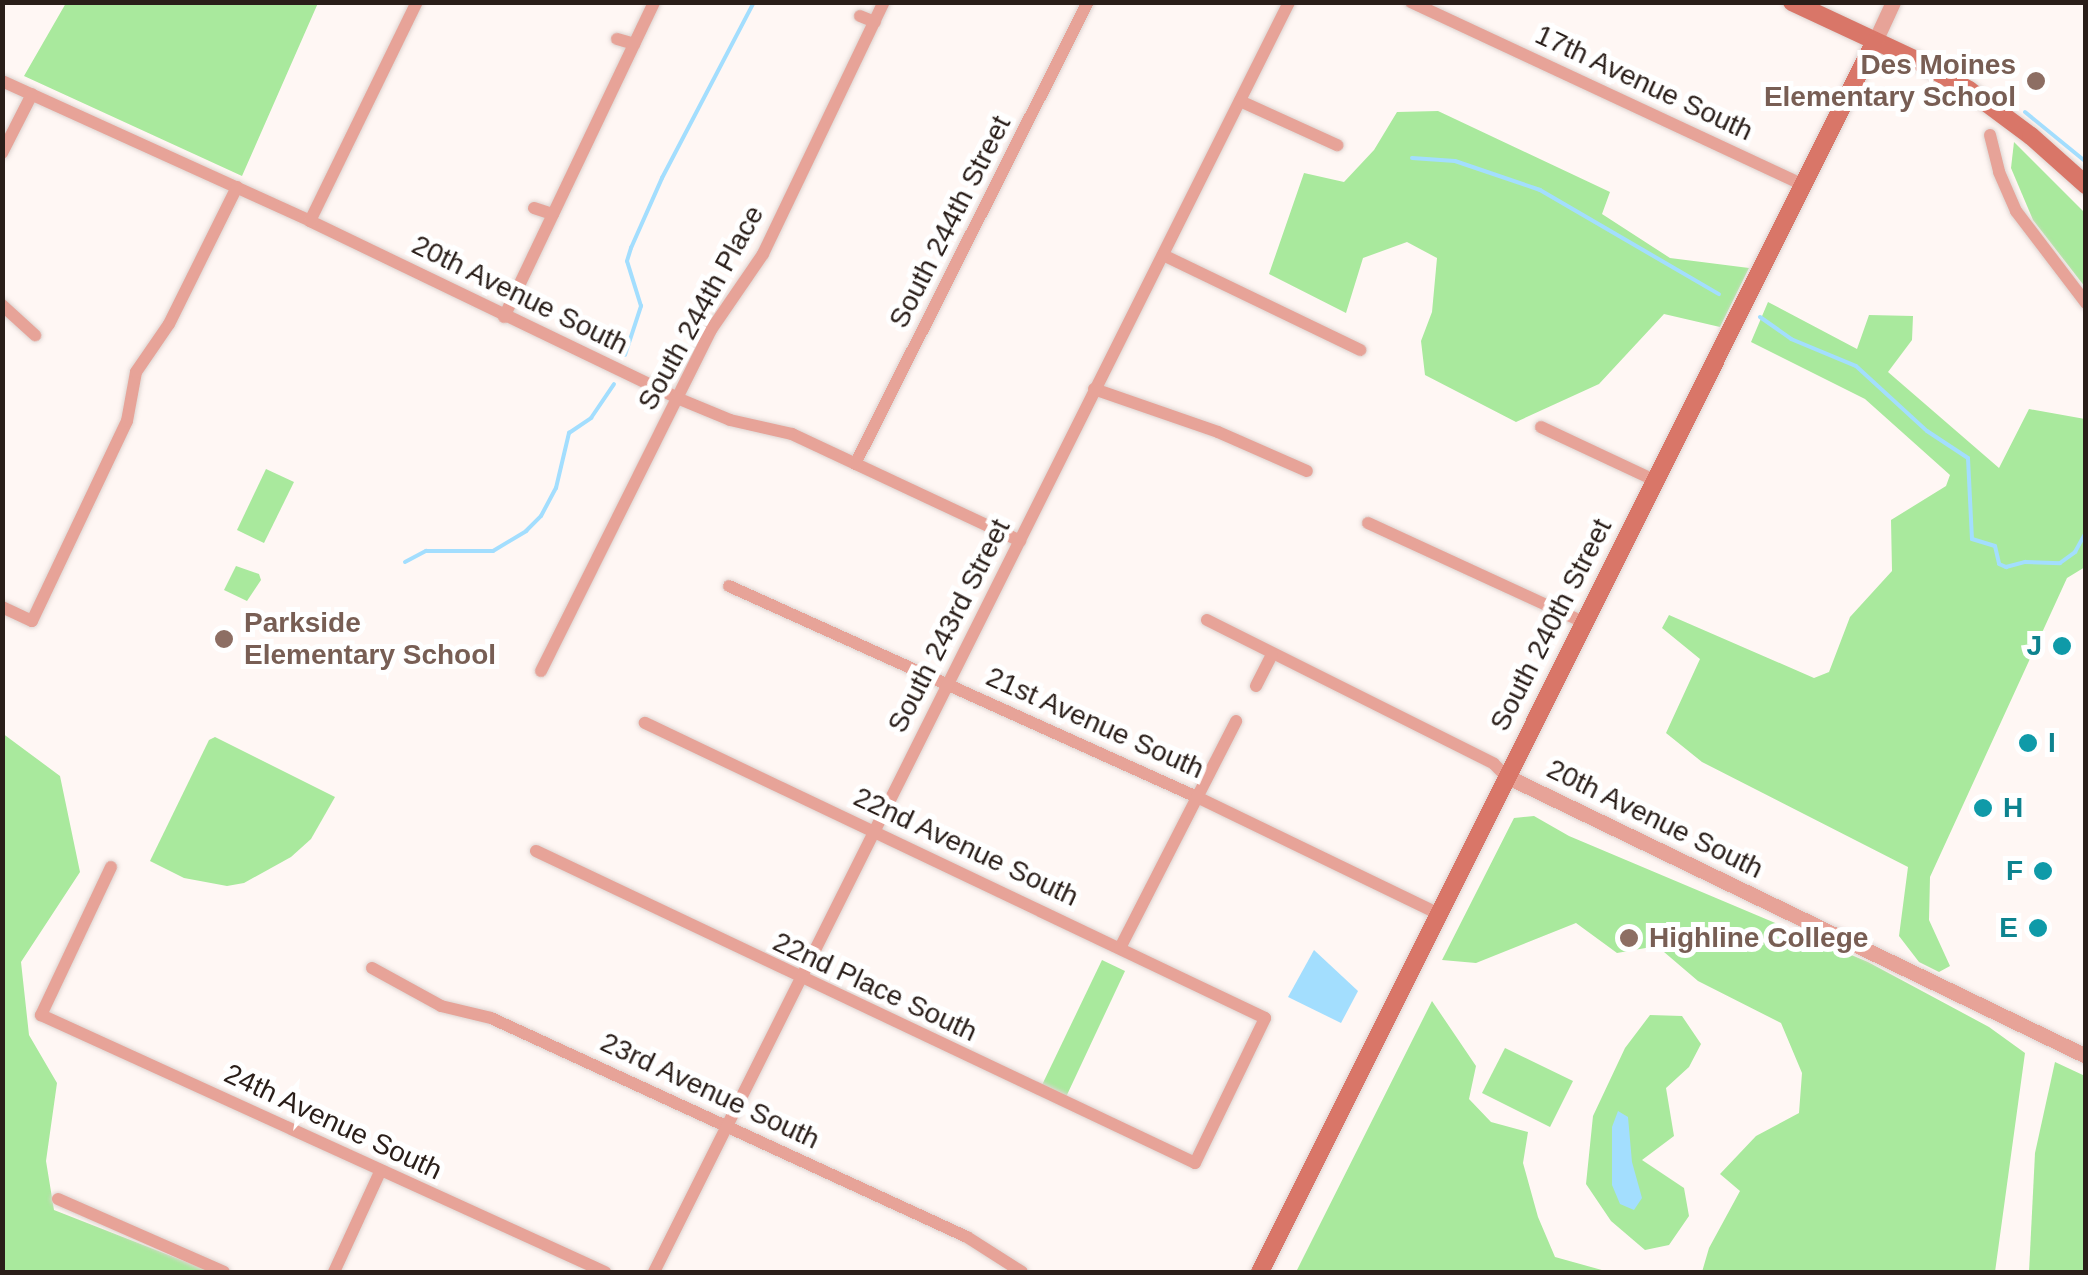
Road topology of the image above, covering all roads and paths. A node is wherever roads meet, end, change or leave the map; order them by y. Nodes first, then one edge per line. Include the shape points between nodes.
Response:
1 (417, 2) edge
2 (654, 2) edge
3 (884, 2) edge
4 (1088, 2) edge
5 (1290, 2) edge
6 (1411, 2) edge
7 (1792, 2) edge
8 (1894, 2) edge
9 (860, 16) dead end
10 (875, 22) junction
11 (617, 39) dead end
12 (1875, 41) junction
13 (634, 44) junction
14 (2, 81) edge
15 (32, 94) junction
16 (1240, 101) junction
17 (1990, 134) dead end
18 (1337, 145) dead end
19 (2, 153) edge
20 (1801, 184) junction
21 (2086, 185) edge
22 (237, 187) junction
23 (534, 208) dead end
24 (553, 214) junction
25 (310, 221) junction
26 (1163, 255) junction
27 (2086, 303) edge
28 (2, 305) edge
29 (504, 317) junction
30 (35, 336) dead end
31 (1360, 350) dead end
32 (1094, 389) junction
33 (677, 398) junction
34 (1541, 427) dead end
35 (855, 464) junction
36 (1307, 471) dead end
37 (1654, 480) junction
38 (1368, 523) dead end
39 (1020, 541) junction
40 (729, 586) dead end
41 (2, 608) edge
42 (1207, 620) dead end
43 (1584, 622) junction
44 (1272, 655) junction
45 (541, 671) dead end
46 (948, 684) junction
47 (1256, 686) dead end
48 (1236, 721) dead end
49 (645, 723) dead end
50 (1506, 776) junction
51 (1199, 798) junction
52 (876, 830) junction
53 (536, 851) dead end
54 (111, 867) dead end
55 (1437, 913) junction
56 (1120, 948) junction
57 (372, 968) dead end
58 (799, 979) junction
59 (2086, 1056) edge
60 (728, 1126) junction
61 (1195, 1163) joint
62 (380, 1172) junction
63 (58, 1199) dead end
64 (224, 1272) edge
65 (334, 1272) edge
66 (605, 1272) edge
67 (654, 1272) edge
68 (1022, 1272) edge
69 (1260, 1272) edge

1 - 25 street
2 - 13 street
3 - 10 street, South 244th Place
4 - 35 street, South 244th Street
5 - 16 street, South 243rd Street
6 - 20 street, 17th Avenue South
7 - 12 main road
8 - 12 street, South 240th Street
9 - 10 street
10 - 33 street, South 244th Place via 763,254 720,315
11 - 13 street
12 - 20 main road, South 240th Street
12 - 21 main road via 1995,108
13 - 24 street
14 - 15 street, 20th Avenue South
15 - 19 street
15 - 22 street, 20th Avenue South
16 - 18 street
16 - 26 street, South 243rd Street
17 - 27 street via 2016,211
20 - 37 main road, South 240th Street
22 - 25 street, 20th Avenue South
22 - 41 street via 169,324 136,372 127,421 32,621
23 - 24 street
24 - 29 street
25 - 29 street, 20th Avenue South
26 - 31 street
26 - 32 street, South 243rd Street
28 - 30 street
29 - 33 street, 20th Avenue South
32 - 36 street
32 - 39 street, South 243rd Street
33 - 35 street, 20th Avenue South via 730,420 776,428
33 - 45 street, South 244th Place
34 - 37 street
35 - 39 street, 20th Avenue South
37 - 43 main road, South 240th Street
38 - 43 street
39 - 46 street, South 243rd Street
40 - 46 street, 21st Avenue South
42 - 44 street, 20th Avenue South
43 - 50 main road, South 240th Street
44 - 47 street
44 - 50 street, 20th Avenue South via 1494,764
46 - 51 street, 21st Avenue South
46 - 52 street, South 243rd Street
48 - 51 street
49 - 52 street, 22nd Avenue South
50 - 55 main road, South 240th Street
50 - 59 street, 20th Avenue South
51 - 55 street, 21st Avenue South
51 - 56 street
52 - 56 street, 22nd Avenue South
52 - 58 street, South 243rd Street
53 - 58 street, 22nd Place South
54 - 62 street, 24th Avenue South via 42,1015
55 - 69 main road, South 240th Street
56 - 61 street, 22nd Avenue South via 1265,1018
57 - 60 street, 23rd Avenue South via 441,1006 492,1018
58 - 60 street, South 243rd Street
58 - 61 street, 22nd Place South
60 - 67 street, South 243rd Street
60 - 68 street, 23rd Avenue South via 967,1237
62 - 65 street
62 - 66 street, 24th Avenue South
63 - 64 street

